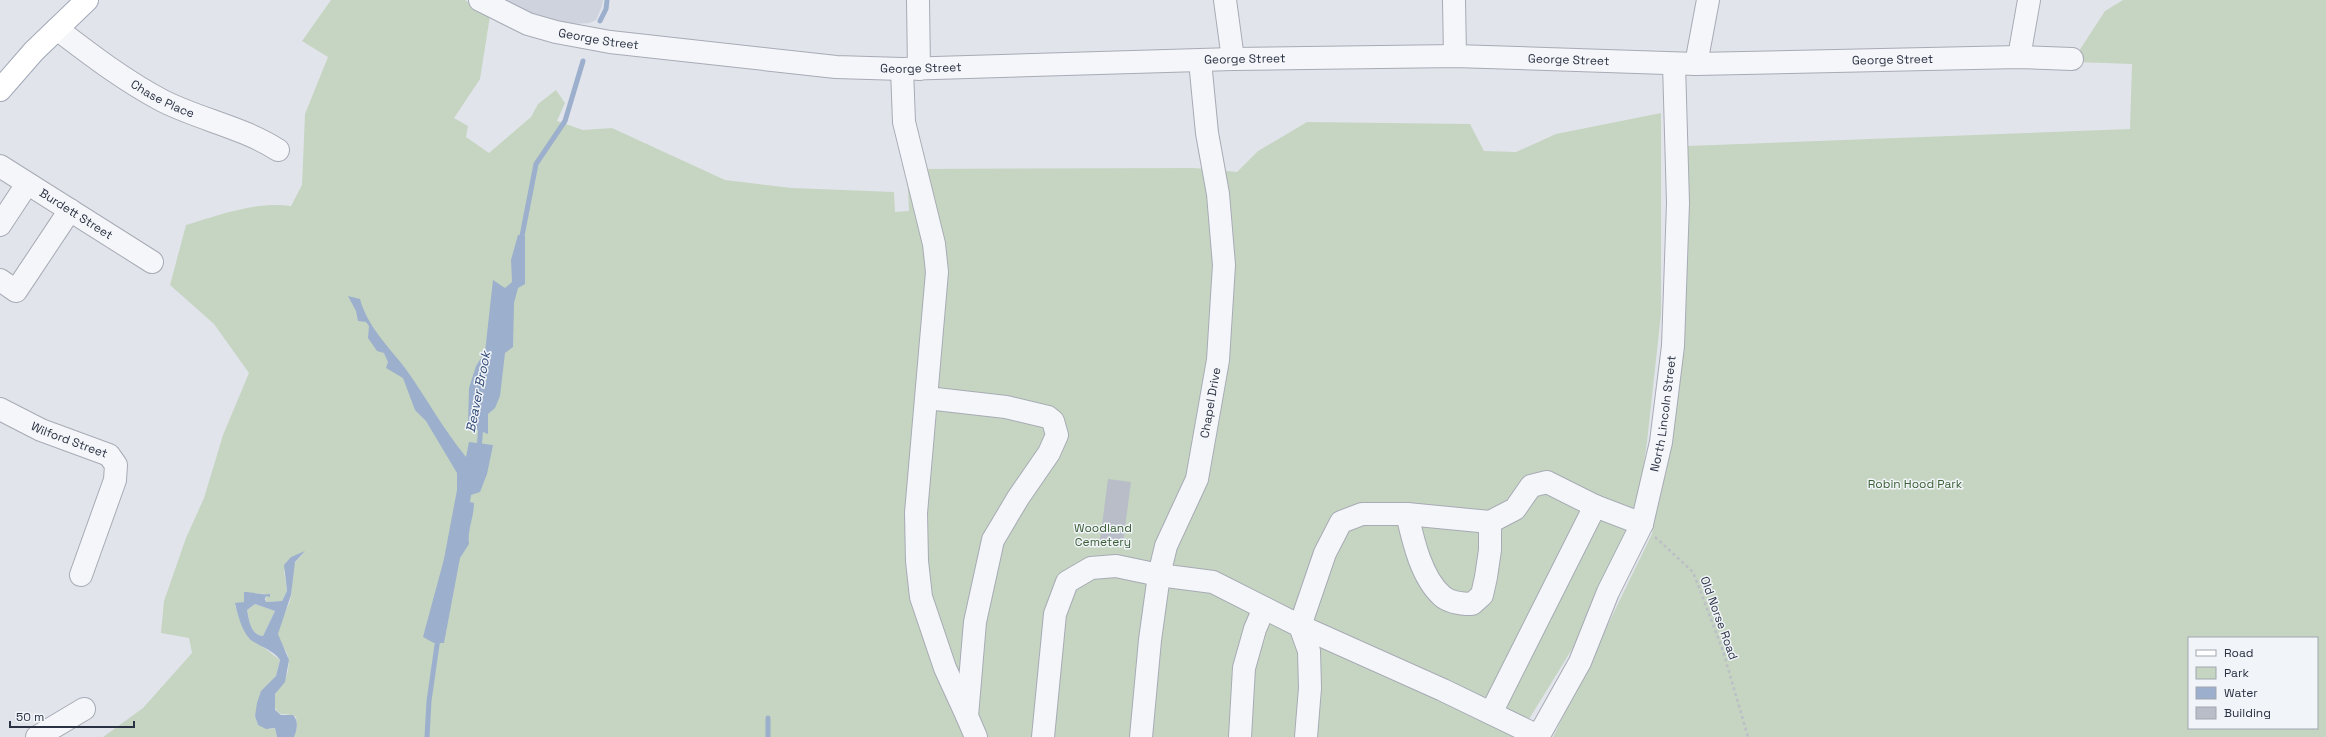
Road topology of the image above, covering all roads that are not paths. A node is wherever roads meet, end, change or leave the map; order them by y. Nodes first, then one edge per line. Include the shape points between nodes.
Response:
1 (87, 0) edge
2 (480, 0) edge
3 (918, 0) edge
4 (1225, 0) edge
5 (1454, 0) edge
6 (1708, 0) edge
7 (2029, 0) edge
8 (57, 29) junction
9 (1455, 56) junction
10 (2019, 57) junction
11 (1232, 59) junction
12 (2072, 59) dead end
13 (1200, 61) junction
14 (1674, 64) junction
15 (1696, 64) junction
16 (910, 69) junction
17 (0, 90) edge
18 (278, 150) dead end
19 (0, 166) edge
20 (27, 184) junction
21 (70, 210) junction
22 (0, 225) edge
23 (152, 262) dead end
24 (0, 280) edge
25 (927, 398) junction
26 (0, 409) edge
27 (1595, 506) junction
28 (1406, 514) junction
29 (1490, 522) junction
30 (1642, 524) junction
31 (81, 575) dead end
32 (1159, 575) junction
33 (1264, 608) junction
34 (1300, 626) junction
35 (84, 709) dead end
36 (1491, 713) junction
37 (967, 716) junction
38 (37, 737) edge
39 (976, 737) edge
40 (1043, 737) edge
41 (1141, 737) edge
42 (1240, 737) edge
43 (1306, 737) edge
44 (1538, 737) edge

1 - 8 main road
2 - 16 street, George Street via 528,24 610,42 836,67
3 - 16 street
4 - 11 street
5 - 9 street
6 - 15 street
7 - 10 street
8 - 17 main road
8 - 18 street, Chase Place via 143,90 246,132
9 - 11 street, George Street
9 - 14 street, George Street
10 - 12 street, George Street
10 - 15 street, George Street
11 - 13 street, George Street
13 - 16 street, George Street
13 - 32 street, Chapel Drive via 1207,133 1218,194 1224,265 1218,360 1197,479 1166,546
14 - 15 street, George Street
14 - 30 street, North Lincoln Street via 1678,203 1672,346 1661,442
16 - 25 street via 904,122 934,244 937,272
19 - 20 street, Burdett Street
20 - 21 street, Burdett Street
20 - 22 street
21 - 23 street, Burdett Street
21 - 24 street via 16,291
25 - 37 street via 916,513 920,597 945,668
25 - 37 street via 1006,407 1048,417 1053,421 1057,435 1049,453 993,540 975,622
26 - 31 street, Wilford Street via 41,430 109,456 116,465 115,480
27 - 29 street via 1547,482 1531,486 1515,509
27 - 30 street
27 - 36 street
28 - 29 street
28 - 29 street via 1415,551 1432,582 1442,596 1458,604 1472,604 1482,595 1490,550
28 - 34 street via 1362,514 1341,522 1325,553
30 - 44 street, North Lincoln Street via 1608,592 1580,662
32 - 33 street via 1213,582
32 - 40 street via 1116,566 1091,568 1067,582 1055,614
32 - 41 street, Chapel Drive
33 - 34 street
33 - 42 street via 1244,668
34 - 36 street
34 - 43 street via 1309,651 1310,688
35 - 38 street
36 - 44 street
37 - 39 street

